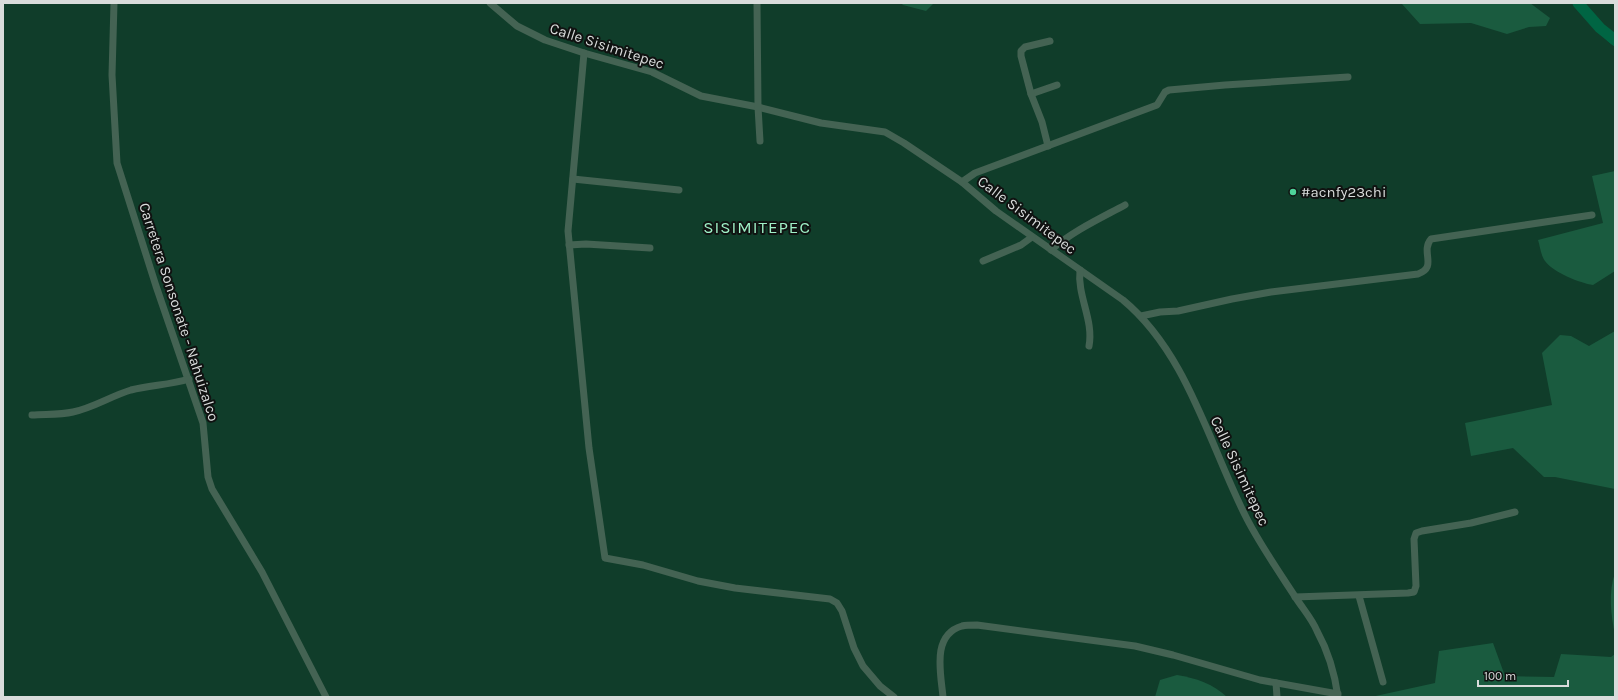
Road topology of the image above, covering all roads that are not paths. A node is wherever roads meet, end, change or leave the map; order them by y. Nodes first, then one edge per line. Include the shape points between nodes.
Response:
1 (114, 3) edge
2 (490, 3) edge
3 (757, 3) edge
4 (1050, 41) dead end
5 (584, 53) junction
6 (1348, 77) dead end
7 (1057, 84) dead end
8 (1031, 94) junction
9 (758, 107) junction
10 (760, 141) dead end
11 (1048, 146) junction
12 (573, 179) junction
13 (962, 182) junction
14 (679, 190) dead end
15 (1125, 205) dead end
16 (1592, 215) dead end
17 (1032, 237) junction
18 (569, 245) junction
19 (650, 248) dead end
20 (1051, 250) junction
21 (983, 261) dead end
22 (1080, 270) junction
23 (1141, 316) junction
24 (1089, 346) dead end
25 (189, 379) junction
26 (32, 415) dead end
27 (1515, 512) dead end
28 (1359, 596) junction
29 (1296, 597) junction
30 (1384, 682) dead end
31 (1276, 683) junction
32 (1338, 695) edge
33 (326, 697) edge
34 (894, 697) edge
35 (943, 697) edge
36 (1277, 697) edge

1 - 25 street, Carretera Sonsonate - Nahuizalco via 112,75 117,163
2 - 5 street, Calle Sisimitepec via 522,29
3 - 9 street
4 - 8 street via 1021,51 1020,56
5 - 9 street, Calle Sisimitepec via 652,72 701,96
5 - 12 street
6 - 11 street via 1169,90 1157,105
7 - 8 street
8 - 11 street
9 - 10 street
9 - 13 street, Calle Sisimitepec via 821,123 885,132
11 - 13 street via 975,173
12 - 14 street
12 - 18 street
13 - 17 street, Calle Sisimitepec
15 - 20 street via 1081,229
16 - 23 street via 1431,239 1428,243 1428,267 1418,274 1271,292 1178,312
17 - 20 street, Calle Sisimitepec
17 - 21 street via 1021,245
18 - 19 street
18 - 34 street via 590,462 605,558 735,588 830,599 837,603 842,611 863,666 880,686
20 - 22 street, Calle Sisimitepec
22 - 23 street, Calle Sisimitepec
22 - 24 street via 1080,285 1091,335
23 - 29 street, Calle Sisimitepec via 1174,361 1247,519
25 - 26 street via 132,390 72,412
25 - 33 street, Carretera Sonsonate - Nahuizalco via 203,423 208,477 212,489 262,572
27 - 28 street via 1416,533 1414,592
28 - 29 street
28 - 30 street
29 - 32 street, Calle Sisimitepec via 1325,648
31 - 32 street
31 - 35 street via 1135,646 977,625 962,626 950,632 942,644 940,660
31 - 36 street

